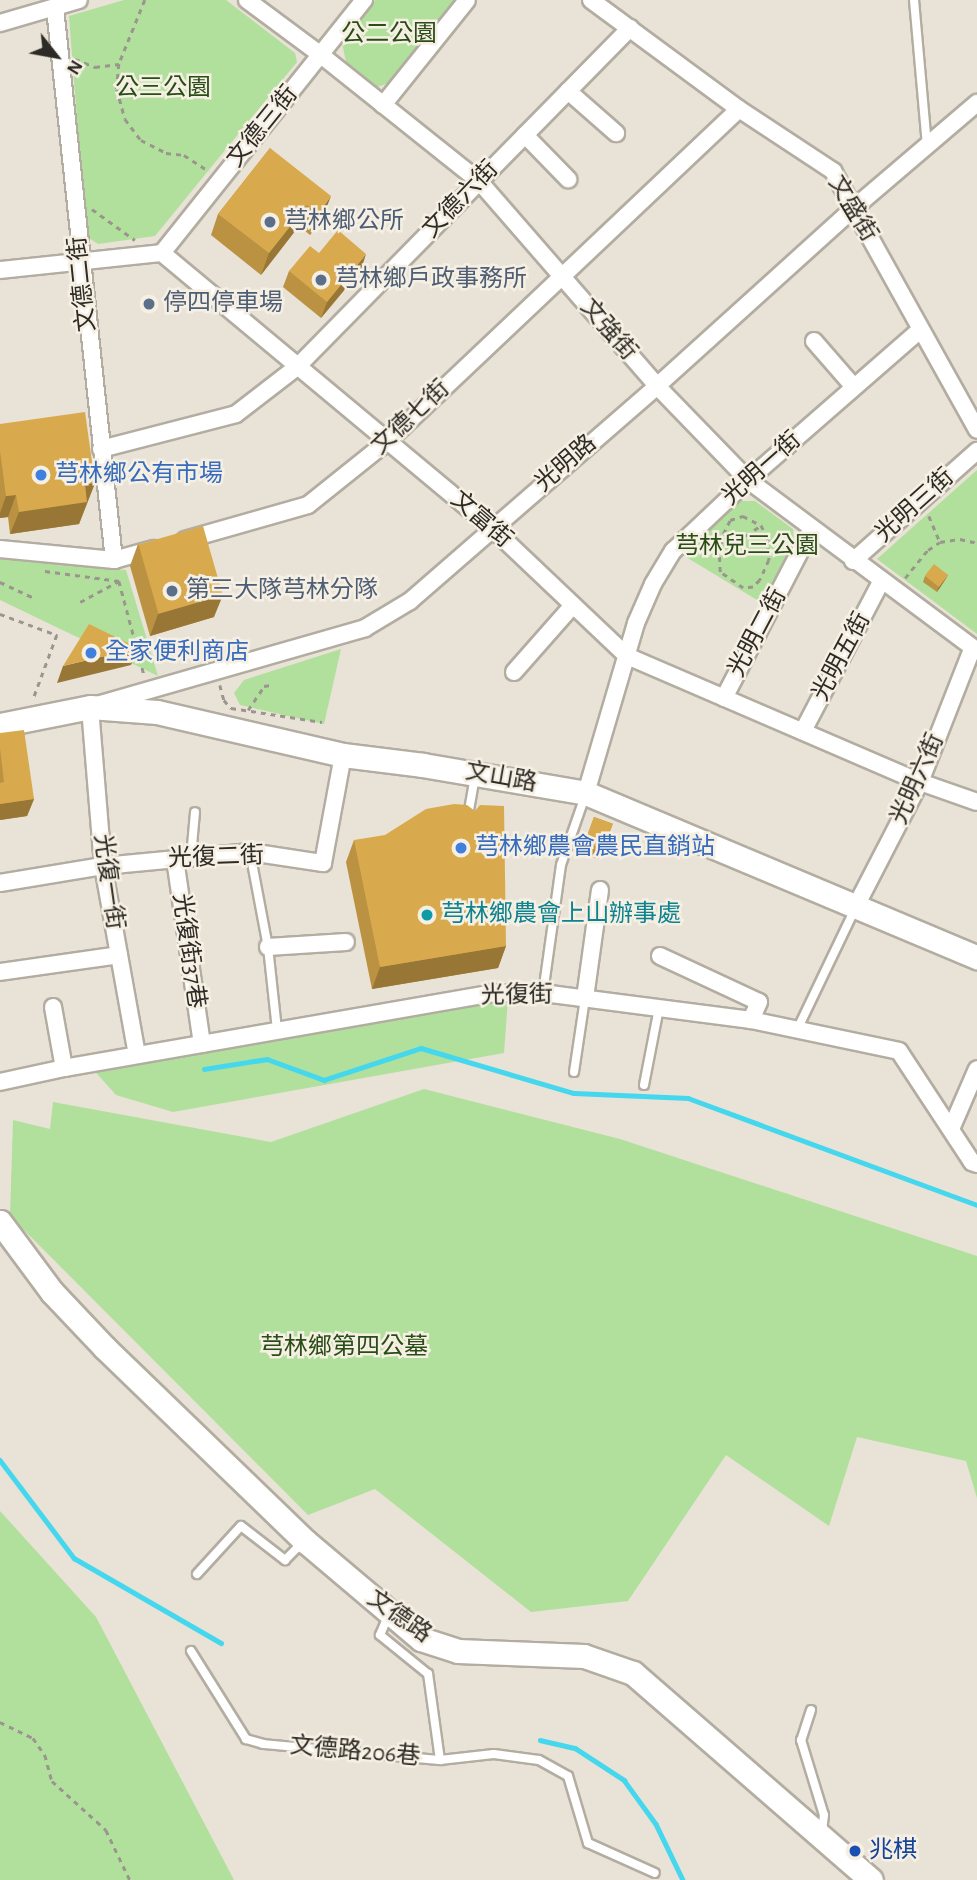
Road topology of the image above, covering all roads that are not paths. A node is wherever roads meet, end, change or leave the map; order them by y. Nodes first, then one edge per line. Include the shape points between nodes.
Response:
1 (79, 0) edge
2 (247, 0) edge
3 (364, 0) edge
4 (467, 0) edge
5 (591, 0) edge
6 (914, 0) edge
7 (55, 8) junction
8 (0, 23) edge
9 (630, 28) junction
10 (321, 55) junction
11 (568, 90) junction
12 (977, 103) edge
13 (383, 105) junction
14 (739, 108) junction
15 (616, 133) dead end
16 (525, 135) junction
17 (927, 145) junction
18 (568, 179) dead end
19 (479, 181) junction
20 (853, 208) junction
21 (162, 253) junction
22 (80, 260) junction
23 (0, 270) edge
24 (560, 276) junction
25 (920, 330) junction
26 (814, 341) dead end
27 (298, 366) junction
28 (657, 386) junction
29 (854, 387) junction
30 (977, 430) edge
31 (388, 441) junction
32 (101, 449) junction
33 (977, 451) edge
34 (748, 480) junction
35 (492, 528) junction
36 (811, 530) junction
37 (0, 549) edge
38 (114, 560) junction
39 (853, 561) junction
40 (888, 587) junction
41 (573, 606) junction
42 (974, 650) edge
43 (627, 656) junction
44 (514, 672) dead end
45 (724, 698) junction
46 (90, 707) junction
47 (0, 725) edge
48 (803, 731) junction
49 (343, 755) junction
50 (476, 774) junction
51 (920, 782) junction
52 (586, 793) junction
53 (977, 802) edge
54 (195, 812) dead end
55 (465, 827) edge
56 (250, 852) junction
57 (183, 858) junction
58 (103, 866) junction
59 (0, 883) edge
60 (600, 890) dead end
61 (856, 906) junction
62 (346, 942) dead end
63 (268, 947) junction
64 (120, 955) junction
65 (660, 957) dead end
66 (977, 957) edge
67 (0, 972) edge
68 (543, 993) junction
69 (585, 998) junction
70 (53, 1007) dead end
71 (659, 1008) junction
72 (751, 1020) junction
73 (277, 1030) junction
74 (797, 1030) junction
75 (202, 1044) junction
76 (137, 1055) junction
77 (64, 1068) junction
78 (977, 1069) edge
79 (575, 1072) dead end
80 (0, 1082) edge
81 (644, 1085) dead end
82 (951, 1129) junction
83 (977, 1164) edge
84 (0, 1222) edge
85 (304, 1541) junction
86 (197, 1574) dead end
87 (389, 1613) junction
88 (191, 1651) dead end
89 (811, 1710) dead end
90 (440, 1760) junction
91 (822, 1836) junction
92 (655, 1872) dead end
93 (871, 1880) edge

1 - 7 street
2 - 10 street, 文強街
3 - 10 street, 文德三街
4 - 13 street
5 - 9 street, 文盛街
6 - 17 lane
7 - 8 street
7 - 22 street, 文德二街
9 - 11 street, 文德六街
9 - 14 street, 文盛街
10 - 13 street, 文強街
10 - 21 street, 文德三街
11 - 15 street
11 - 16 street, 文德六街
12 - 17 street, 光明路
13 - 19 street, 文強街
14 - 20 street, 文盛街 via 833,171
14 - 24 street, 文德七街
16 - 18 street
16 - 19 street, 文德六街
17 - 20 street, 光明路
19 - 24 street, 文強街
19 - 27 street, 文德六街
20 - 25 street, 文盛街
20 - 28 street, 光明路
21 - 22 street
21 - 27 street, 文富街
22 - 23 street
22 - 32 street, 文德二街
24 - 28 street, 文強街
24 - 31 street, 文德七街
25 - 29 street, 光明一街
25 - 30 street, 文盛街
26 - 29 street
27 - 31 street, 文富街
27 - 32 street, 文德六街 via 236,414
28 - 34 street, 文強街
28 - 35 street, 光明路
29 - 34 street, 光明一街
31 - 35 street, 文富街
31 - 38 street, 文德七街 via 308,505
32 - 38 street, 文德二街
33 - 39 street, 光明三街
34 - 36 street, 文強街
34 - 43 street, 光明一街 via 673,551 653,584
35 - 41 street, 文富街
35 - 46 street, 光明路 via 411,601 365,628
36 - 39 street, 文強街
36 - 45 street, 光明二街
37 - 38 street, 文德七街
39 - 40 street, 文強街
40 - 42 street, 文強街
40 - 48 street, 光明五街
41 - 43 street, 文富街
41 - 44 street
42 - 51 street, 光明六街
43 - 45 street, 文富街
43 - 52 street, 光明一街
45 - 48 street, 文富街
46 - 47 main road, 文山路
46 - 49 main road, 文山路 via 157,712
46 - 58 street, 光復一街
48 - 51 street, 文富街
49 - 50 main road, 文山路
49 - 56 street, 光復二街 via 323,863
50 - 52 main road, 文山路
50 - 55 lane
51 - 53 street, 文富街
51 - 61 street, 光明六街
52 - 61 main road, 文山路
52 - 68 lane via 561,865
54 - 57 lane
56 - 57 street, 光復二街
56 - 63 lane
57 - 58 street, 光復二街
57 - 75 street, 光復街37巷
58 - 59 street, 光復二街
58 - 64 street, 光復一街
60 - 69 street
61 - 66 main road, 文山路
61 - 74 lane
62 - 63 street
63 - 73 lane
64 - 67 street
64 - 76 street, 光復一街
65 - 72 street via 759,1002
68 - 69 street, 光復街
68 - 73 street, 光復街 via 493,993
69 - 71 street, 光復街
69 - 79 lane
70 - 77 street
71 - 72 street, 光復街
71 - 81 lane
72 - 74 street, 光復街
73 - 75 street, 光復街
74 - 82 street, 光復街 via 899,1051
75 - 76 street, 光復街
76 - 77 street, 光復街
77 - 80 street, 光復街
78 - 82 street
82 - 83 street, 光復街
84 - 85 main road, 文德路 via 52,1292 105,1348
85 - 86 lane via 285,1560 241,1526
85 - 87 main road, 文德路
87 - 90 lane, 文德路206巷 via 380,1635 428,1675
87 - 91 main road, 文德路 via 421,1639 458,1651 584,1656 633,1673
88 - 90 lane, 文德路206巷 via 246,1739
89 - 91 lane via 801,1740 824,1815
90 - 92 lane via 494,1754 539,1760 568,1776 588,1843
91 - 93 main road, 文德路

